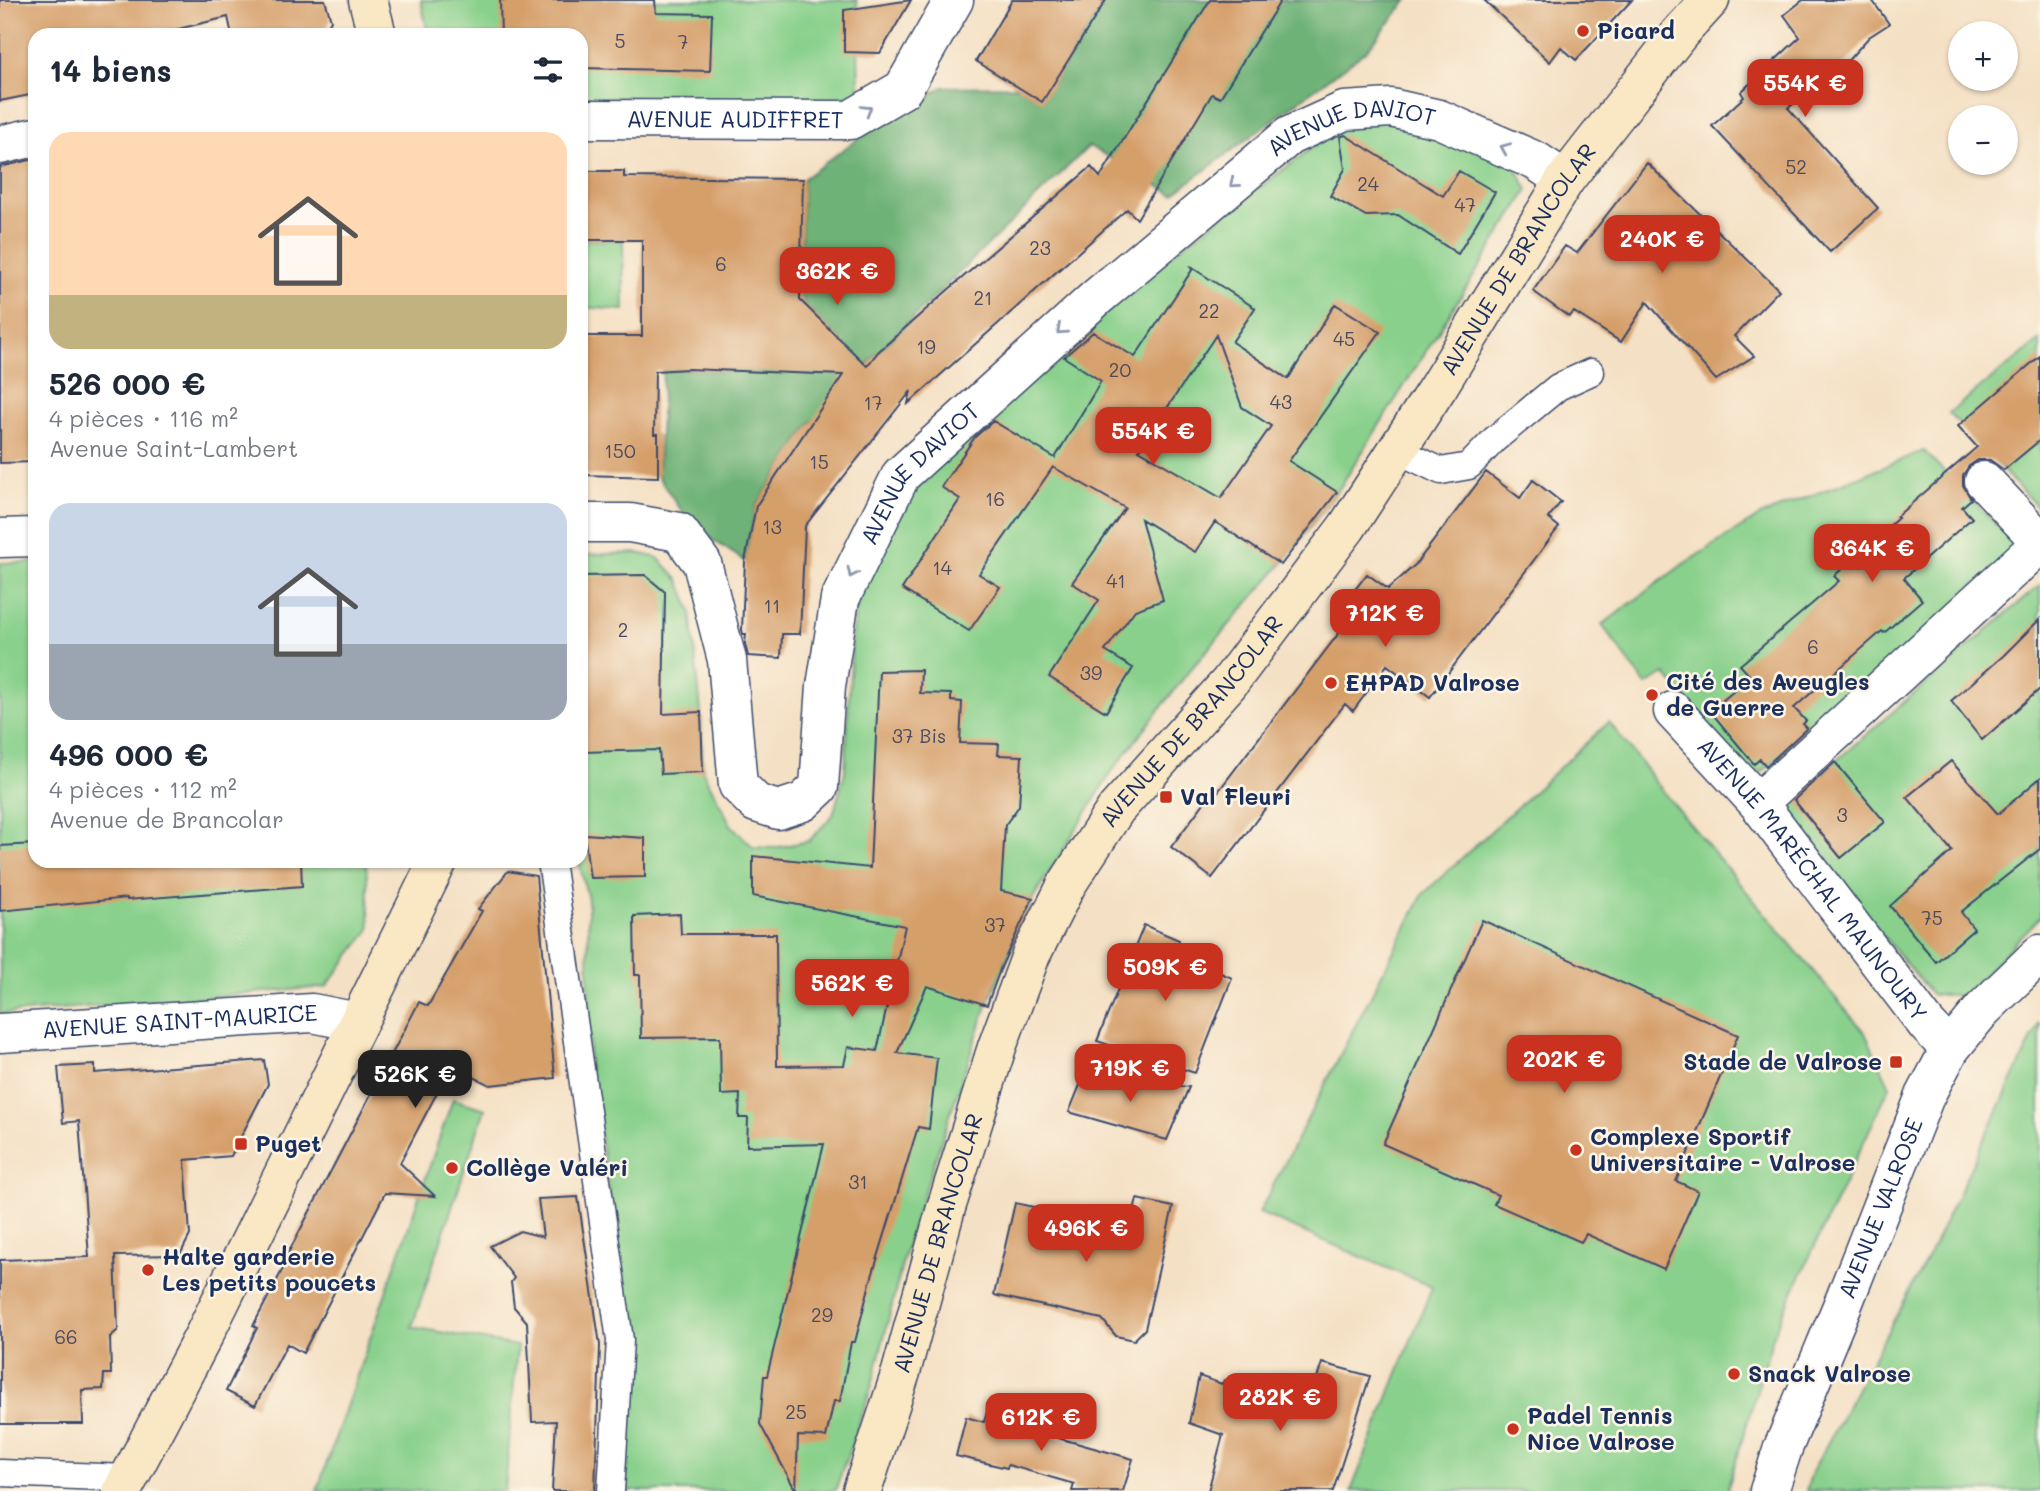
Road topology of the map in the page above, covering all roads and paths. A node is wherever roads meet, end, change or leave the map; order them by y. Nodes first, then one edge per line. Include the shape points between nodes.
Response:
1 (368, 0) edge
2 (954, 0) edge
3 (1710, 0) edge
4 (375, 28) edge
5 (588, 119) edge
6 (28, 139) edge
7 (0, 145) edge
8 (1565, 180) junction
9 (1591, 372) dead end
10 (1397, 450) junction
11 (1984, 481) dead end
12 (588, 523) edge
13 (28, 537) edge
14 (0, 538) edge
15 (2040, 542) edge
16 (1674, 711) dead end
17 (1758, 803) junction
18 (435, 868) edge
19 (552, 868) edge
20 (2040, 954) edge
21 (358, 1023) junction
22 (0, 1033) edge
23 (1950, 1049) junction
24 (0, 1473) edge
25 (125, 1485) edge
26 (870, 1488) edge
27 (611, 1491) edge
28 (1769, 1491) edge

1 - 4 street
5 -> 2 street, AVENUE AUDIFFRET via 850,120 903,89
3 - 8 street, AVENUE DE BRANCOLAR
6 - 7 street
8 - 10 street, AVENUE DE BRANCOLAR
8 -> 12 street, AVENUE DAVIOT via 1536,161 1439,119 1391,108 1344,111 1289,136 1096,298 901,475 840,599 826,685 818,788 803,802 778,810 757,803 738,785 727,660 702,563 679,532 630,523
9 - 10 lane via 1558,387 1469,466 1441,471
10 - 26 street, AVENUE DE BRANCOLAR via 1347,527 1229,682 1116,809 1067,884 1031,955 997,1048 946,1208
11 - 15 street
13 - 14 street
15 - 17 street
16 - 17 street, AVENUE MARÉCHAL MAUNOURY
17 - 23 street, AVENUE MARÉCHAL MAUNOURY
18 - 21 street
19 - 27 lane via 620,1340
20 - 23 street, AVENUE VALROSE via 1983,1009
21 - 22 street, AVENUE SAINT-MAURICE via 312,1013
21 - 25 street
23 - 28 street, AVENUE VALROSE via 1925,1096
24 - 25 lane

